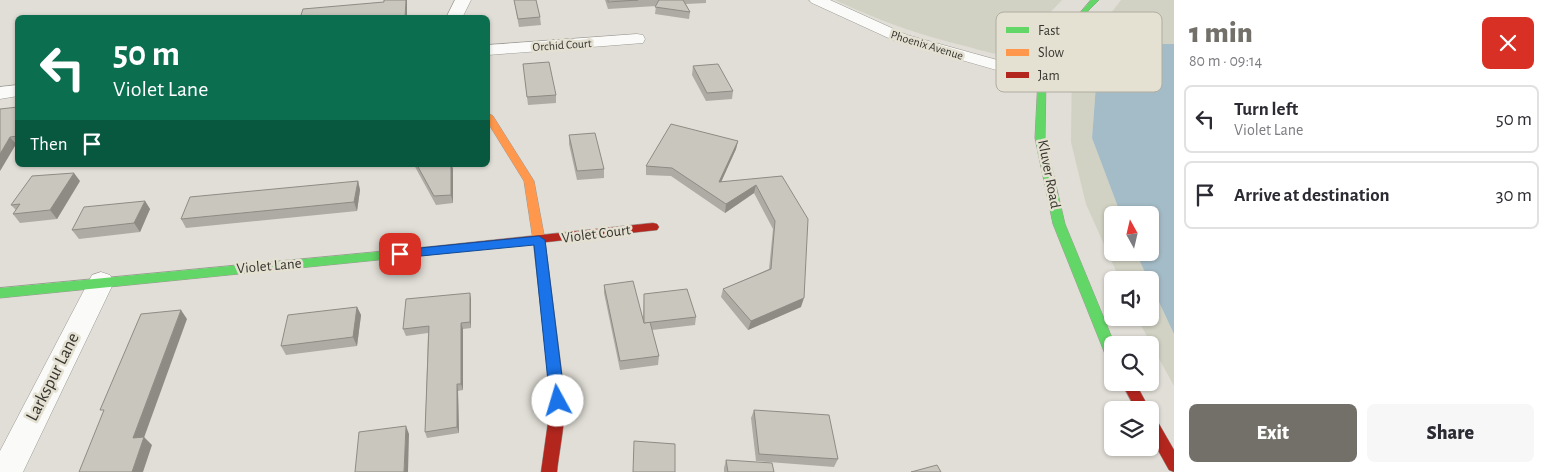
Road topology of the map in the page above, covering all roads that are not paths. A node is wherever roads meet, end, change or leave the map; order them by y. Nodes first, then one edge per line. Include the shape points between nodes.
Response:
1 (463, 0) edge
2 (817, 0) edge
3 (1095, 0) edge
4 (1083, 12) edge
5 (456, 15) edge
6 (637, 39) dead end
7 (490, 50) edge
8 (996, 65) edge
9 (15, 90) edge
10 (1042, 92) edge
11 (0, 93) edge
12 (490, 119) edge
13 (653, 227) dead end
14 (539, 240) junction
15 (101, 282) junction
16 (0, 293) edge
17 (1105, 336) edge
18 (1159, 438) edge
19 (1174, 465) edge
20 (6, 472) edge
21 (549, 472) edge

1 - 5 street
2 - 8 street, Phoenix Avenue via 901,38
3 - 4 street, Kluver Road
6 - 7 street, Orchid Court
9 - 11 street
10 - 17 street, Kluver Road via 1040,138 1059,224
12 - 14 street via 529,181
13 - 14 street, Violet Court
14 - 15 street, Violet Lane
14 - 21 street via 558,401
15 - 16 street, Violet Lane
15 - 20 street, Larkspur Lane
18 - 19 street

